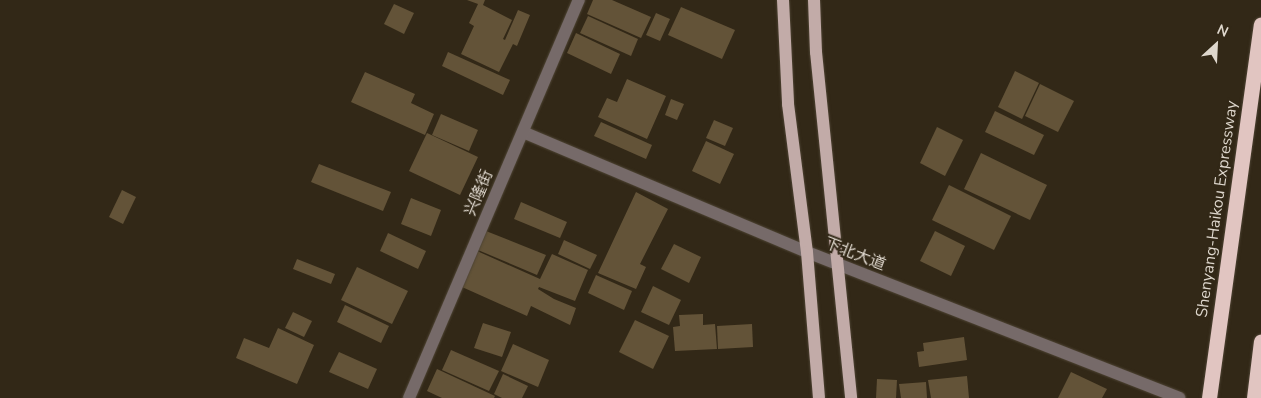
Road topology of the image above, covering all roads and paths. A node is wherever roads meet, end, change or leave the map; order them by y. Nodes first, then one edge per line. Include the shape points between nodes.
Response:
1 (579, 0) edge
2 (783, 0) edge
3 (814, 0) edge
4 (1261, 25) edge
5 (523, 132) junction
6 (807, 252) junction
7 (837, 264) junction
8 (1260, 345) edge
9 (409, 398) edge
10 (819, 398) edge
11 (851, 398) edge
12 (1179, 398) edge
13 (1209, 398) edge
14 (1254, 398) edge

1 - 5 street, 兴隆街
2 - 6 main road via 788,104
3 - 7 main road via 816,52
4 - 13 highway, Shenyang-Haikou Expressway
5 - 6 street, 下北大道
5 - 9 street, 兴隆街
6 - 7 street, 下北大道
6 - 10 main road
7 - 11 main road
7 - 12 street, 下北大道
8 - 14 highway

